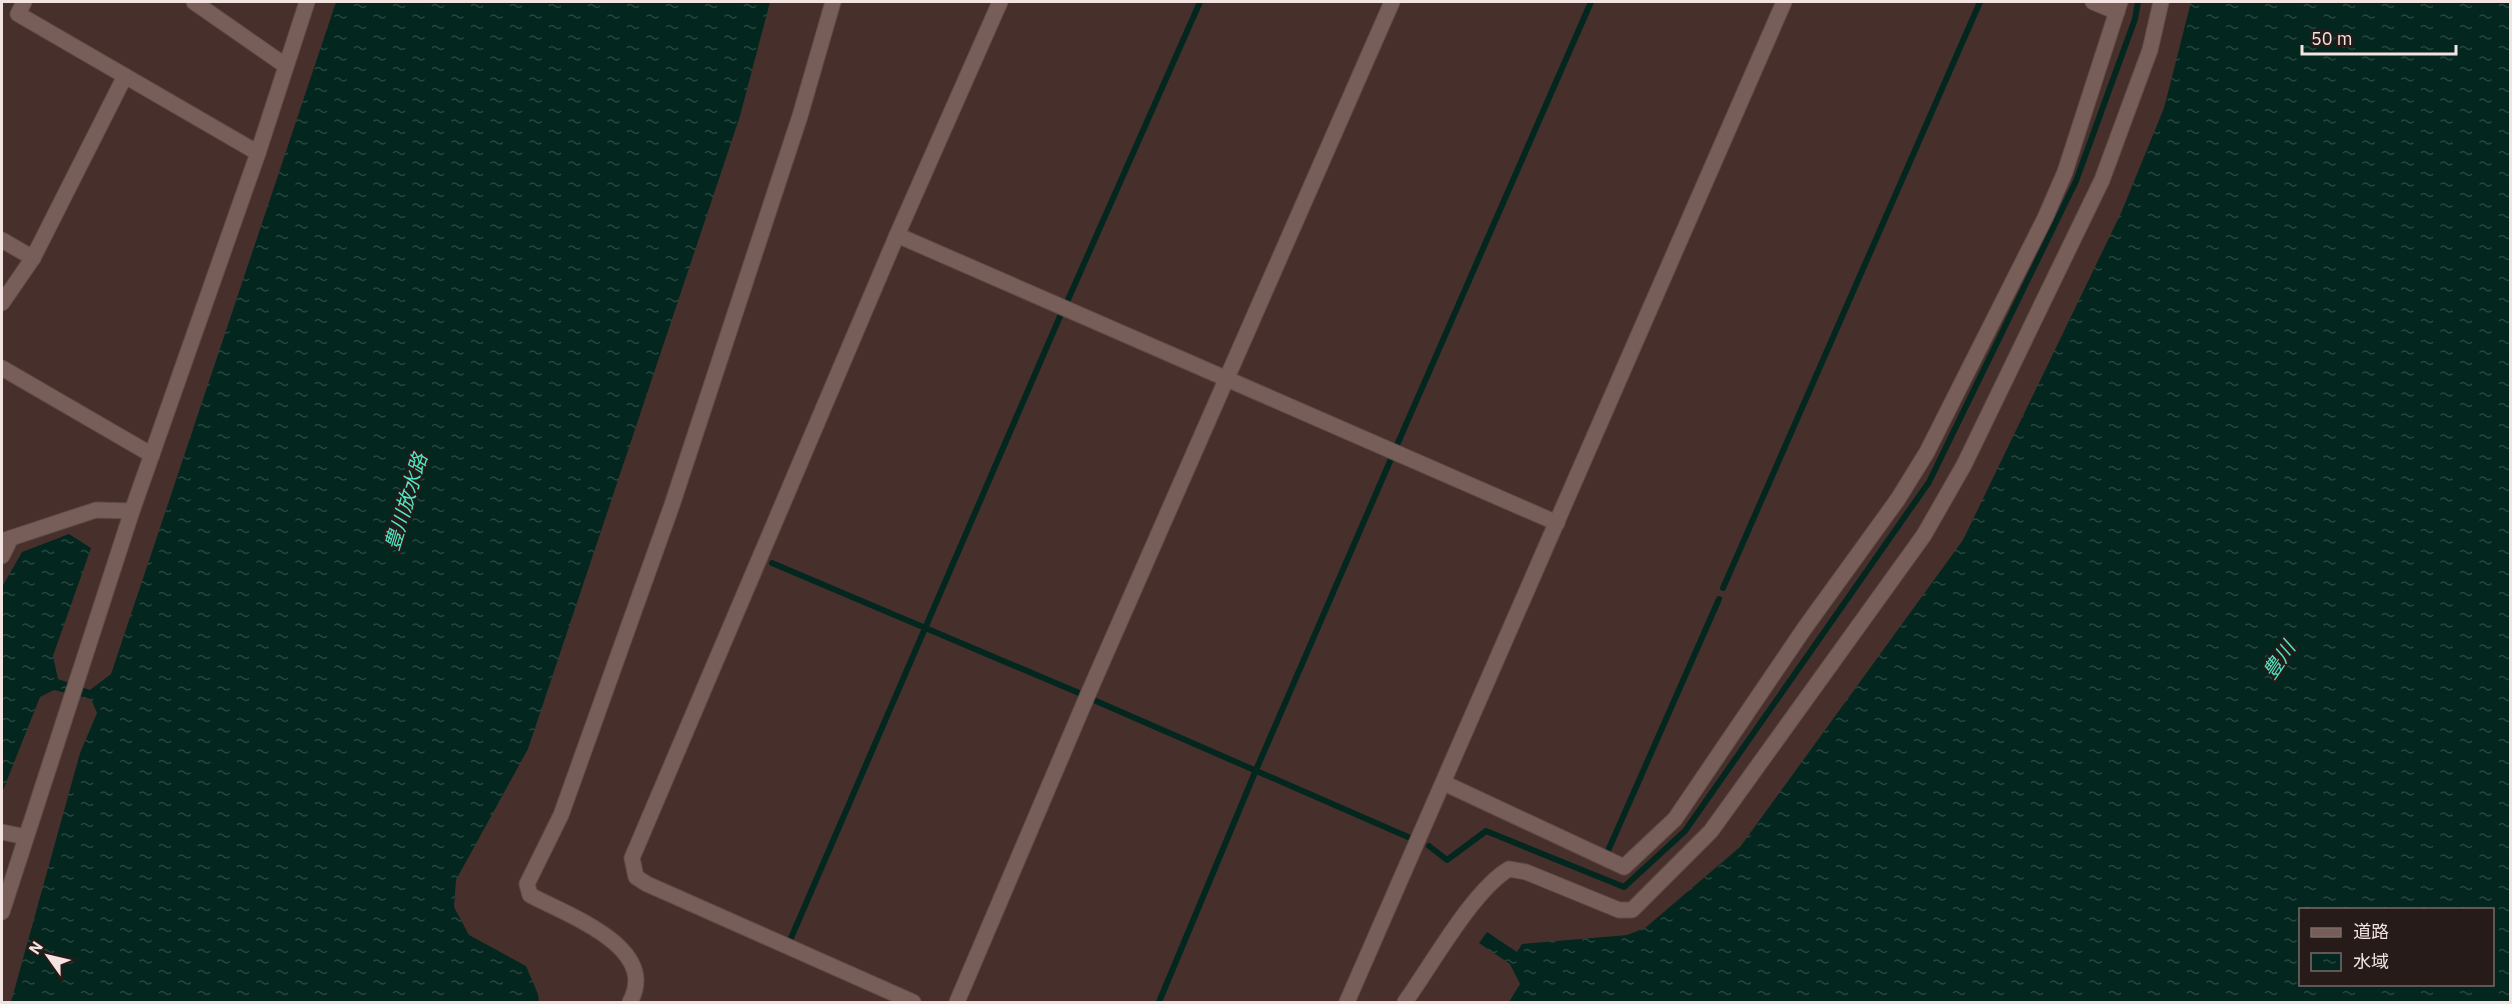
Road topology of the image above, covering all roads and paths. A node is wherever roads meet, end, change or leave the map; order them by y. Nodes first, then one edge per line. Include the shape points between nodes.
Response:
1 (24, 2) edge
2 (194, 2) edge
3 (307, 2) edge
4 (833, 2) edge
5 (1000, 2) edge
6 (1392, 2) edge
7 (1784, 2) edge
8 (2093, 2) edge
9 (2161, 2) edge
10 (2119, 7) edge
11 (286, 66) junction
12 (125, 76) junction
13 (258, 153) junction
14 (897, 235) junction
15 (2, 240) edge
16 (33, 258) junction
17 (2, 303) edge
18 (2, 368) edge
19 (1228, 378) junction
20 (152, 454) junction
21 (132, 511) junction
22 (1557, 523) junction
23 (6, 539) edge
24 (2, 556) edge
25 (1444, 783) junction
26 (2, 832) edge
27 (26, 837) junction
28 (2, 912) edge
29 (630, 1002) edge
30 (913, 1002) edge
31 (957, 1002) edge
32 (1347, 1002) edge
33 (1406, 1002) edge

1 - 12 street via 18,14
2 - 11 street
3 - 11 street
4 - 29 street via 797,127 672,505 561,815 527,884 530,895 614,940 629,955 636,991
5 - 14 street
6 - 19 street
7 - 22 street
8 - 10 street
9 - 33 street via 2150,50 2102,180 1964,465 1924,535 1712,831 1632,910 1619,910 1526,872 1509,869 1496,876
10 - 25 street via 2061,181 1928,452 1675,819 1624,867
11 - 13 street
12 - 13 street
12 - 16 street
13 - 20 street
14 - 19 street
14 - 30 street via 632,858 636,877 647,884
15 - 16 street
16 - 17 street
18 - 20 street
19 - 22 street
19 - 31 street
20 - 21 street
21 - 23 street via 96,510
21 - 27 street
22 - 25 street
23 - 24 street
25 - 32 street
26 - 27 street
27 - 28 street

